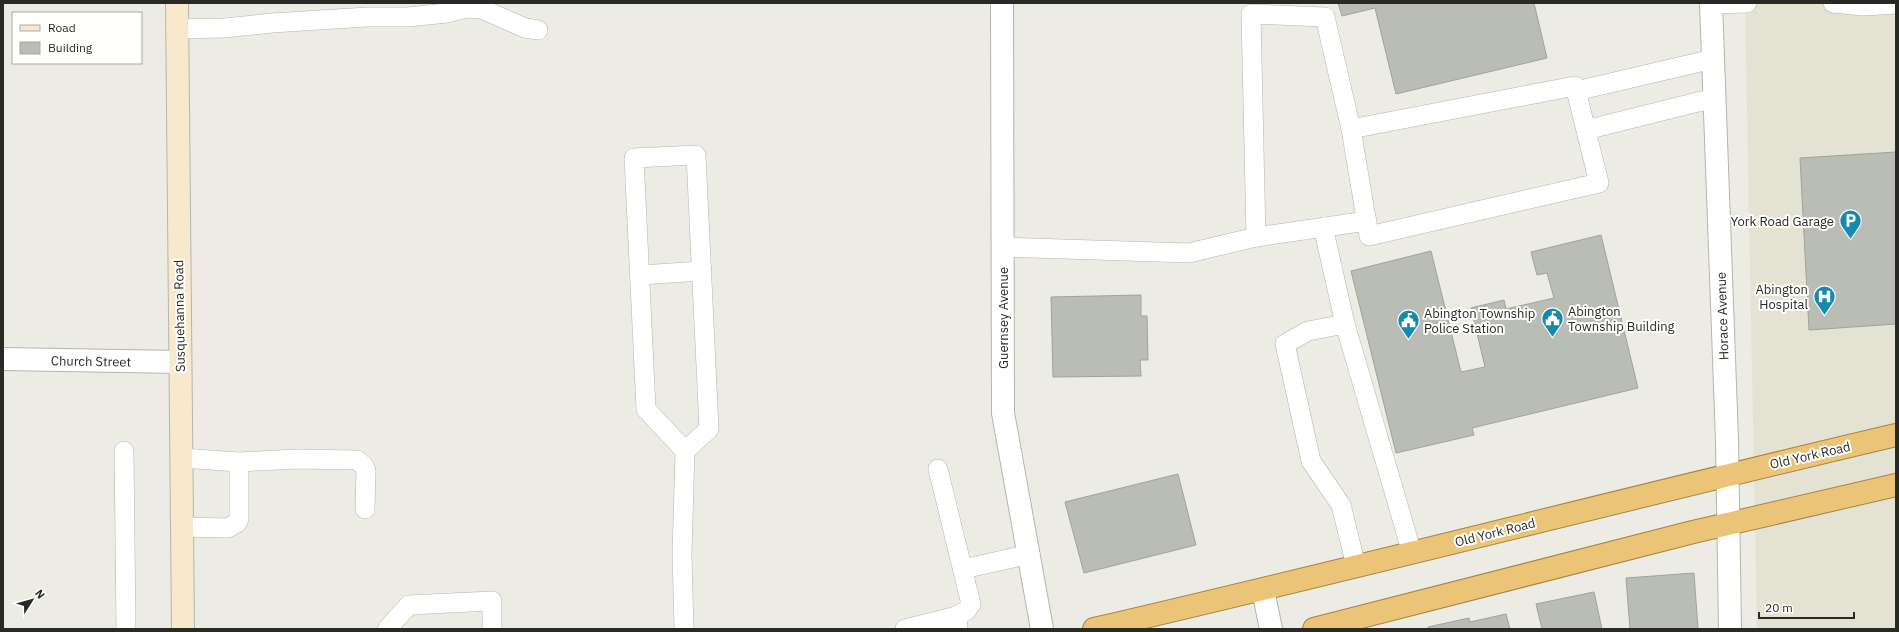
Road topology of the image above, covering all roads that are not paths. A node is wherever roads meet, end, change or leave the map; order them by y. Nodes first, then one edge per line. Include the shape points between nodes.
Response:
1 (177, 3) edge
2 (1002, 3) edge
3 (1711, 3) edge
4 (1747, 3) edge
5 (1833, 3) edge
6 (1896, 4) edge
7 (176, 29) junction
8 (538, 30) dead end
9 (1713, 59) junction
10 (1576, 91) junction
11 (1714, 98) junction
12 (1351, 129) junction
13 (1586, 130) junction
14 (1366, 221) junction
15 (1323, 227) junction
16 (1256, 237) junction
17 (1002, 247) junction
18 (702, 271) junction
19 (640, 275) junction
20 (1345, 324) junction
21 (3, 359) edge
22 (180, 362) junction
23 (1896, 435) edge
24 (124, 451) dead end
25 (685, 451) junction
26 (181, 458) junction
27 (239, 462) junction
28 (938, 469) dead end
29 (1728, 474) junction
30 (1896, 485) edge
31 (365, 509) dead end
32 (1727, 524) junction
33 (182, 527) junction
34 (1412, 553) junction
35 (1030, 554) junction
36 (1356, 566) junction
37 (963, 569) junction
38 (1263, 590) junction
39 (958, 622) edge
40 (126, 629) edge
41 (183, 629) edge
42 (387, 629) edge
43 (492, 629) edge
44 (684, 629) edge
45 (905, 629) edge
46 (1042, 629) edge
47 (1094, 629) edge
48 (1271, 629) edge
49 (1314, 629) edge
50 (1730, 629) edge

1 - 7 main road, Susquehanna Road
2 - 17 street, Guernsey Avenue
3 - 4 lane
3 - 9 street, Horace Avenue
5 - 6 lane via 1863,6
7 - 8 lane via 225,28 367,17 408,17 467,8 482,9 525,28
7 - 22 main road, Susquehanna Road
9 - 10 lane
9 - 11 street, Horace Avenue
10 - 12 lane via 1575,86
10 - 13 lane
11 - 13 lane
11 - 29 street, Horace Avenue
12 - 14 lane
12 - 16 lane via 1325,18 1251,14
13 - 14 lane via 1599,183 1369,236
14 - 15 lane
15 - 16 lane
15 - 20 lane
16 - 17 lane via 1189,253
17 - 35 street, Guernsey Avenue via 1003,413
18 - 19 lane
18 - 19 lane via 696,155 634,158
18 - 25 lane via 709,429
19 - 25 lane via 646,409
20 - 34 lane
20 - 36 lane via 1308,330 1285,344 1311,461 1341,505
21 - 22 street, Church Street
22 - 26 main road, Susquehanna Road
23 - 29 highway, Old York Road
24 - 40 lane
25 - 44 lane via 682,554
26 - 27 lane
26 - 33 main road, Susquehanna Road
27 - 31 lane via 357,460 366,470
27 - 33 lane via 237,523 228,528
28 - 37 lane
29 - 32 street, Horace Avenue
29 - 34 highway, Old York Road
30 - 32 highway
32 - 49 highway
32 - 50 street, Horace Avenue
33 - 41 main road, Susquehanna Road
34 - 36 highway, Old York Road
35 - 37 lane
35 - 46 street, Guernsey Avenue
36 - 38 highway, Old York Road
37 - 39 lane via 971,604
38 - 47 highway, Old York Road
38 - 48 street
39 - 45 lane
42 - 43 lane via 409,605 492,601

